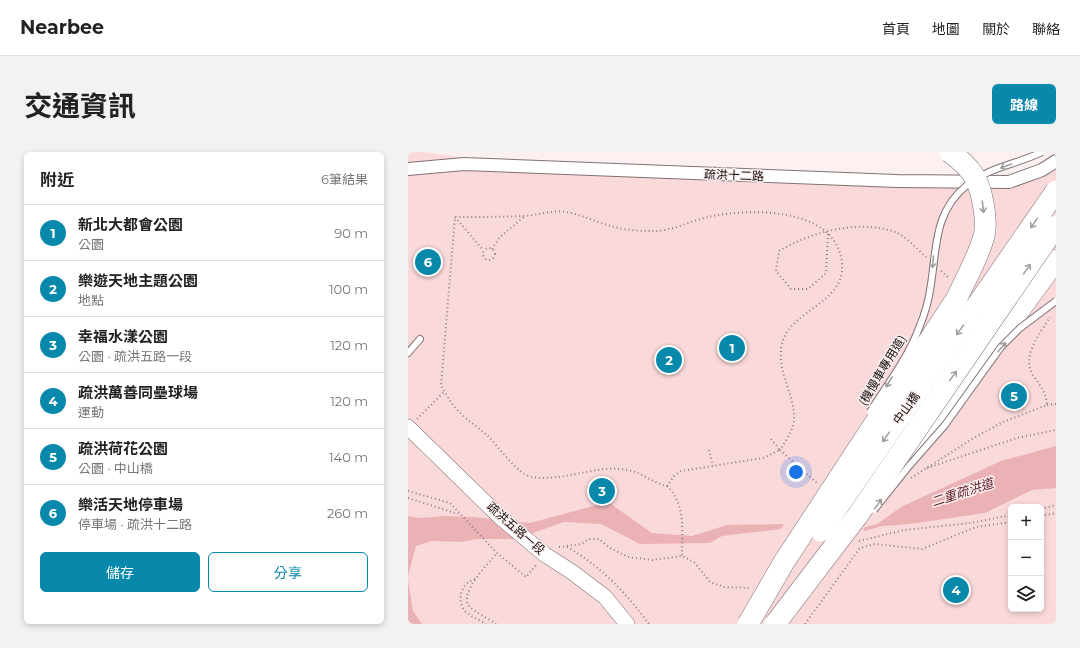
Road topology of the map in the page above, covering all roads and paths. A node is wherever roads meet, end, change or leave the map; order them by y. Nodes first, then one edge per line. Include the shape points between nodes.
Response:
1 (950, 152) edge
2 (1042, 152) edge
3 (1056, 161) edge
4 (408, 168) edge
5 (1056, 191) edge
6 (526, 216) junction
7 (455, 217) junction
8 (1056, 226) edge
9 (828, 232) junction
10 (492, 249) junction
11 (483, 250) junction
12 (927, 258) dead end
13 (1056, 260) edge
14 (939, 268) dead end
15 (955, 282) dead end
16 (1056, 301) edge
17 (1052, 314) dead end
18 (420, 339) dead end
19 (408, 353) edge
20 (444, 392) junction
21 (1047, 404) junction
22 (1056, 404) edge
23 (867, 417) dead end
24 (412, 424) edge
25 (1056, 430) edge
26 (771, 439) dead end
27 (709, 450) dead end
28 (780, 450) junction
29 (713, 466) junction
30 (924, 469) junction
31 (905, 482) dead end
32 (667, 486) junction
33 (823, 489) dead end
34 (408, 491) edge
35 (408, 498) edge
36 (1056, 506) edge
37 (1044, 508) edge
38 (1056, 513) edge
39 (459, 514) junction
40 (1044, 515) edge
41 (1008, 516) edge
42 (986, 520) junction
43 (862, 522) junction
44 (1008, 522) edge
45 (988, 525) junction
46 (497, 553) junction
47 (682, 556) junction
48 (539, 561) dead end
49 (475, 579) junction
50 (753, 588) dead end
51 (486, 624) edge
52 (496, 624) edge
53 (627, 624) edge
54 (648, 624) edge
55 (748, 624) edge
56 (754, 624) edge
57 (775, 624) edge
58 (805, 624) edge

1 -> 55 highway, bridge via 966,165 975,177 984,205 985,235 977,256 957,298 788,556
2 -> 23 lane, (機慢車專用道), bridge via 986,173 968,185 954,199 943,217 935,240 929,295 918,331
3 - 4 street, 疏洪十二路 via 1042,170 1009,182 897,181 464,164
5 -> 56 highway, 中山橋, bridge
6 - 7 path
6 - 9 path via 564,212 584,216 613,227 654,231 708,217 751,212 770,213 815,224
6 - 10 path via 500,237
7 - 11 path
7 - 20 path via 441,386
43 -> 8 highway, 中山橋, bridge
9 - 9 path via 795,241 779,251 776,271 792,289 808,289 826,273
9 - 12 path via 860,226 896,232
9 - 28 path via 836,243 842,264 839,282 826,299 793,324 782,343 780,363 794,416 791,432
10 - 11 path via 489,247
10 - 11 path via 494,258 488,260 483,257
13 - 43 highway, bridge
14 - 15 path
43 -> 16 lane, bridge via 945,425 1002,347 1020,328
17 - 21 path via 1032,347 1029,362 1032,375 1046,394
18 - 19 lane
20 - 24 path
20 - 32 path via 454,407 489,437 506,458 531,477 564,476 601,469 628,470 645,476 659,485
21 - 22 path
21 - 30 path via 1003,422
24 - 53 street, 疏洪五路一段 via 500,517 528,541 605,597
25 - 30 path via 1018,438
26 - 28 path
27 - 29 path
28 - 29 path via 763,458
28 - 33 path
29 - 32 path via 681,471
30 - 31 path
32 - 47 path via 681,507
34 - 39 path via 450,503
35 - 39 path
36 - 37 path
38 - 40 path
39 - 46 path
41 - 42 path
42 - 43 path via 904,530 855,541
42 - 45 path
43 - 57 highway, 中山橋, bridge
44 - 45 path
45 - 58 path via 976,527 922,549 876,544 860,548
46 - 48 path via 526,577
46 - 49 path
47 - 50 path via 694,562 710,582 724,587
47 - 54 path via 652,560 628,557 598,539 589,539 581,544 566,547 589,561 627,595
49 - 51 path via 469,581 461,591 460,601 465,611
49 - 52 path via 466,600 470,607

